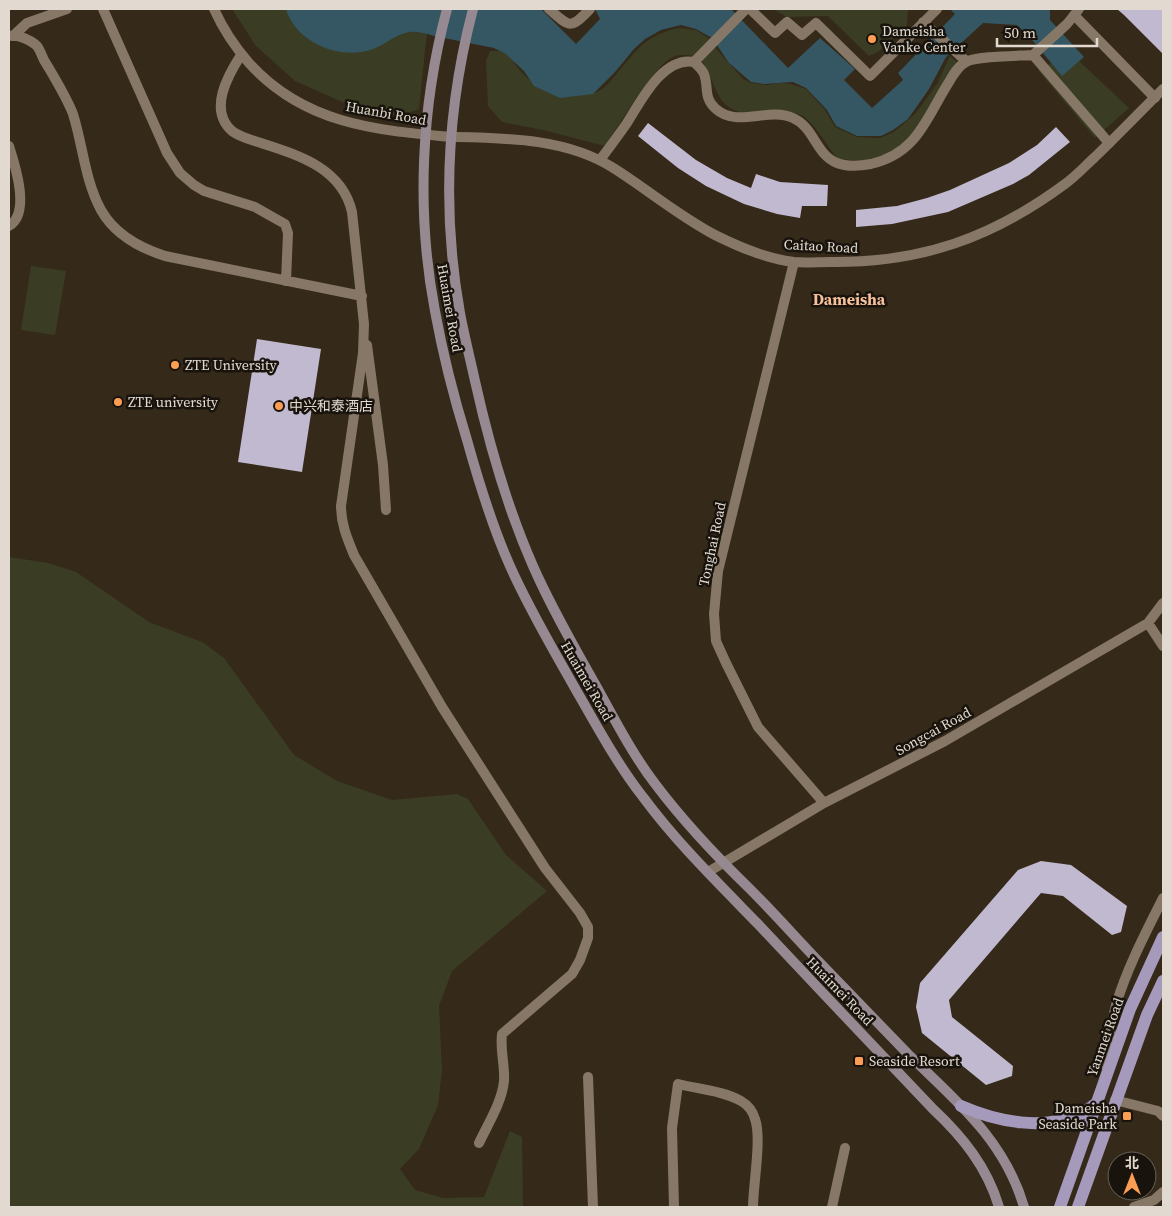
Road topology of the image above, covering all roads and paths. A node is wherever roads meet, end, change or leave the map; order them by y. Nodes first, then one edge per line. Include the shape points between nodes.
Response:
1 (67, 9) edge
2 (103, 9) edge
3 (214, 9) edge
4 (447, 9) edge
5 (472, 9) edge
6 (549, 9) edge
7 (590, 9) edge
8 (748, 9) edge
9 (937, 9) edge
10 (1076, 12) edge
11 (923, 22) junction
12 (11, 36) edge
13 (242, 55) junction
14 (1033, 55) junction
15 (966, 61) junction
16 (694, 62) junction
17 (1163, 90) edge
18 (1155, 98) junction
19 (426, 135) junction
20 (452, 137) junction
21 (1109, 143) junction
22 (9, 146) edge
23 (600, 160) junction
24 (9, 226) edge
25 (794, 262) junction
26 (286, 281) junction
27 (362, 296) junction
28 (364, 324) junction
29 (386, 510) dead end
30 (1163, 603) edge
31 (1148, 623) junction
32 (1163, 646) edge
33 (824, 803) junction
34 (724, 864) junction
35 (708, 872) junction
36 (1163, 898) edge
37 (1163, 937) edge
38 (1163, 980) edge
39 (588, 1077) dead end
40 (1104, 1082) junction
41 (1115, 1100) junction
42 (1097, 1103) junction
43 (961, 1106) junction
44 (1163, 1116) edge
45 (480, 1142) dead end
46 (845, 1148) dead end
47 (1163, 1192) edge
48 (593, 1207) edge
49 (674, 1207) edge
50 (753, 1207) edge
51 (832, 1207) edge
52 (999, 1207) edge
53 (1024, 1207) edge
54 (1060, 1207) edge
55 (1078, 1207) edge
56 (1134, 1207) edge

1 - 12 street via 27,23
2 - 26 street via 167,153 180,173 204,191 255,207 285,224 288,233
3 - 13 street, Huanbi Road
4 - 19 main road, Huaimei Road
5 - 20 main road, Huaimei Road via 454,99
6 - 7 street via 572,24
8 - 11 street via 775,33 787,22 802,35 816,23 870,76
8 - 16 street
9 - 11 street
10 - 14 street
10 - 18 street
11 - 15 street
12 - 26 street via 37,46 72,113 91,187 102,211 126,238 165,256
13 - 19 street, Huanbi Road via 277,90 298,104 366,127
13 - 27 street via 224,87 223,118 238,135 314,163 342,187 352,212
14 - 15 street
14 - 21 street
15 - 16 street via 955,72 922,130 908,146 886,160 858,166 837,163 823,153 807,128 792,118 775,114 741,118 726,116 707,96 704,74
16 - 23 street via 674,64 662,74
17 - 18 street, Caitao Road
18 - 21 street, Caitao Road
19 - 20 street, Huanbi Road
19 - 35 main road, Huaimei Road via 425,219 434,309 456,403 497,533 539,624 613,754 640,794
20 - 23 street, Caitao Road via 548,144
20 - 34 main road, Huaimei Road via 451,225 460,312 490,440 521,537 563,627 643,766 676,811
21 - 25 street, Caitao Road via 1066,183 1027,209 968,239 904,257 861,262
22 - 24 street via 20,193 19,213
23 - 25 street, Caitao Road via 715,235
25 - 33 street, Tonghai Road via 718,571 714,614 716,641 758,727
26 - 27 street
27 - 28 street
28 - 29 street
28 - 45 street via 363,353 341,506 344,532 354,555 442,707 545,868 588,927 588,938 572,974 502,1034 502,1092
30 - 31 street, Songcai Road
31 - 32 street
31 - 33 street, Songcai Road via 945,741
33 - 34 street, Songcai Road
34 - 35 street, Songcai Road
34 - 43 main road, Huaimei Road
35 - 52 main road, Huaimei Road via 957,1132 982,1167
36 - 40 street via 1141,941 1117,1003
37 - 40 main road, Yanmei Road via 1130,1009
38 - 41 main road
39 - 48 street
40 - 42 main road, Yanmei Road
41 - 44 street via 1158,1111
41 - 55 main road
42 - 43 main road via 1082,1113 1045,1122 1000,1120
42 - 54 main road, Yanmei Road
43 - 53 main road, Huaimei Road via 989,1136 1003,1157
46 - 51 street
47 - 56 street via 1154,1200
49 - 50 street via 672,1128 678,1084 731,1097 752,1110 758,1135

